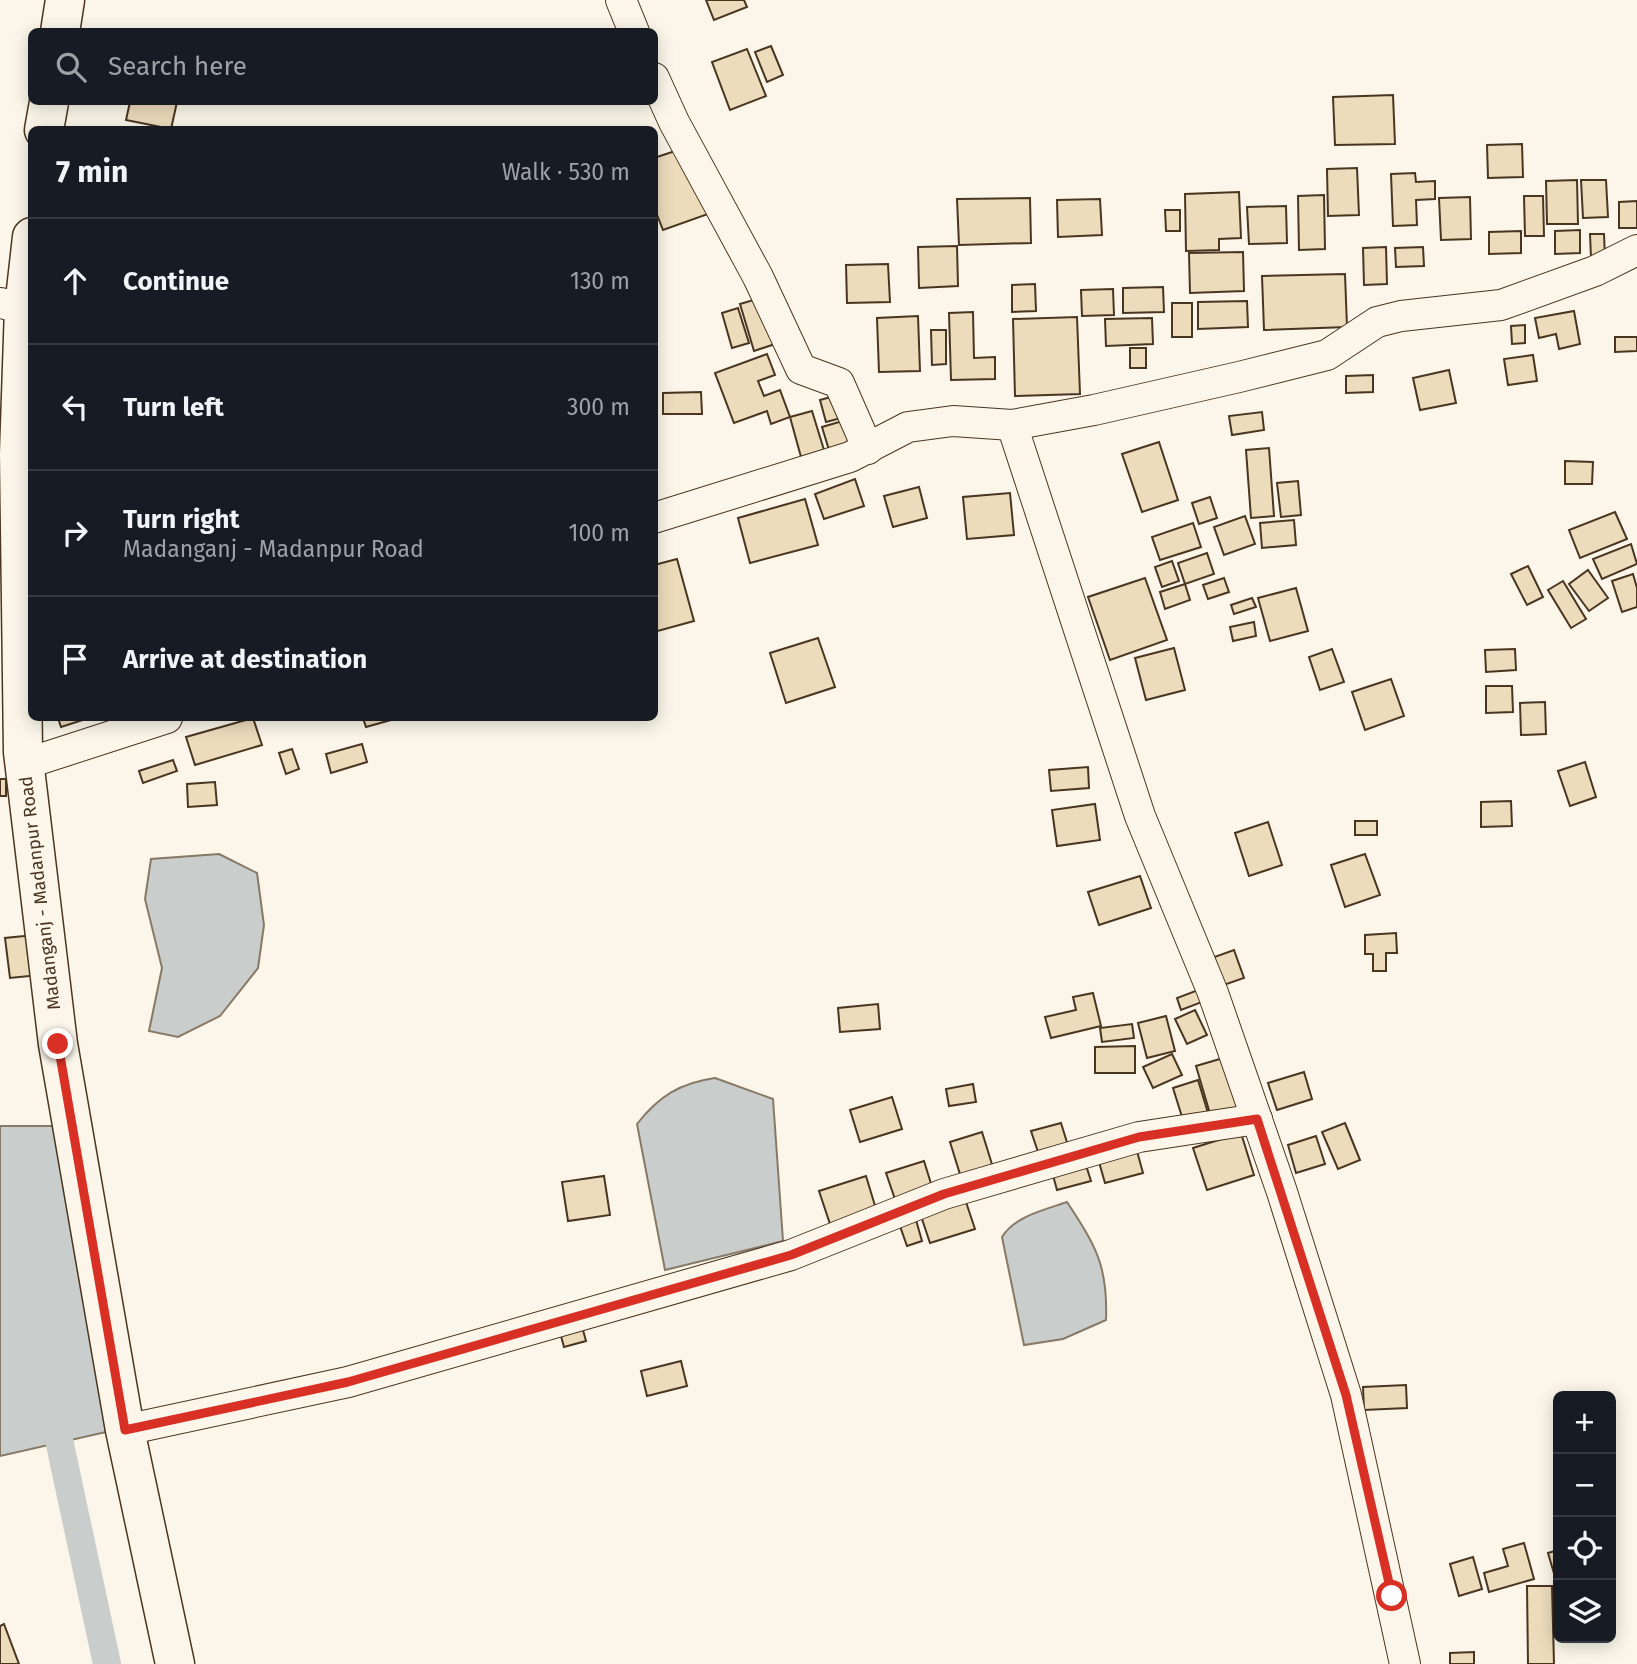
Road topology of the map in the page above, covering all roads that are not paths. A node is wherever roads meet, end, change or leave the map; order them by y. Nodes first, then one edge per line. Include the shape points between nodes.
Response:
1 (65, 0) edge
2 (621, 0) edge
3 (61, 28) edge
4 (632, 28) edge
5 (658, 87) edge
6 (48, 105) edge
7 (45, 126) edge
8 (1637, 250) edge
9 (28, 251) edge
10 (12, 306) edge
11 (1012, 425) junction
12 (868, 449) junction
13 (658, 517) edge
14 (155, 721) edge
15 (13, 757) edge
16 (1257, 1119) junction
17 (125, 1430) junction
18 (175, 1664) edge
19 (1405, 1664) edge

1 - 3 main road
2 - 4 street
5 - 12 street via 801,369 839,383
6 - 7 main road
8 - 11 street via 1595,271 1502,305 1377,322 1327,355
9 - 10 main road, Madanganj - Madanpur Road
10 - 15 main road, Madanganj - Madanpur Road via 19,454
11 - 12 street via 953,421 908,427
11 - 16 street via 1140,816 1213,993
12 - 13 street
14 - 15 street
15 - 17 main road, Madanganj - Madanpur Road
16 - 17 street via 1139,1137 944,1194 791,1255 348,1382
16 - 19 street via 1346,1395
17 - 18 main road, Madanganj - Madanpur Road

